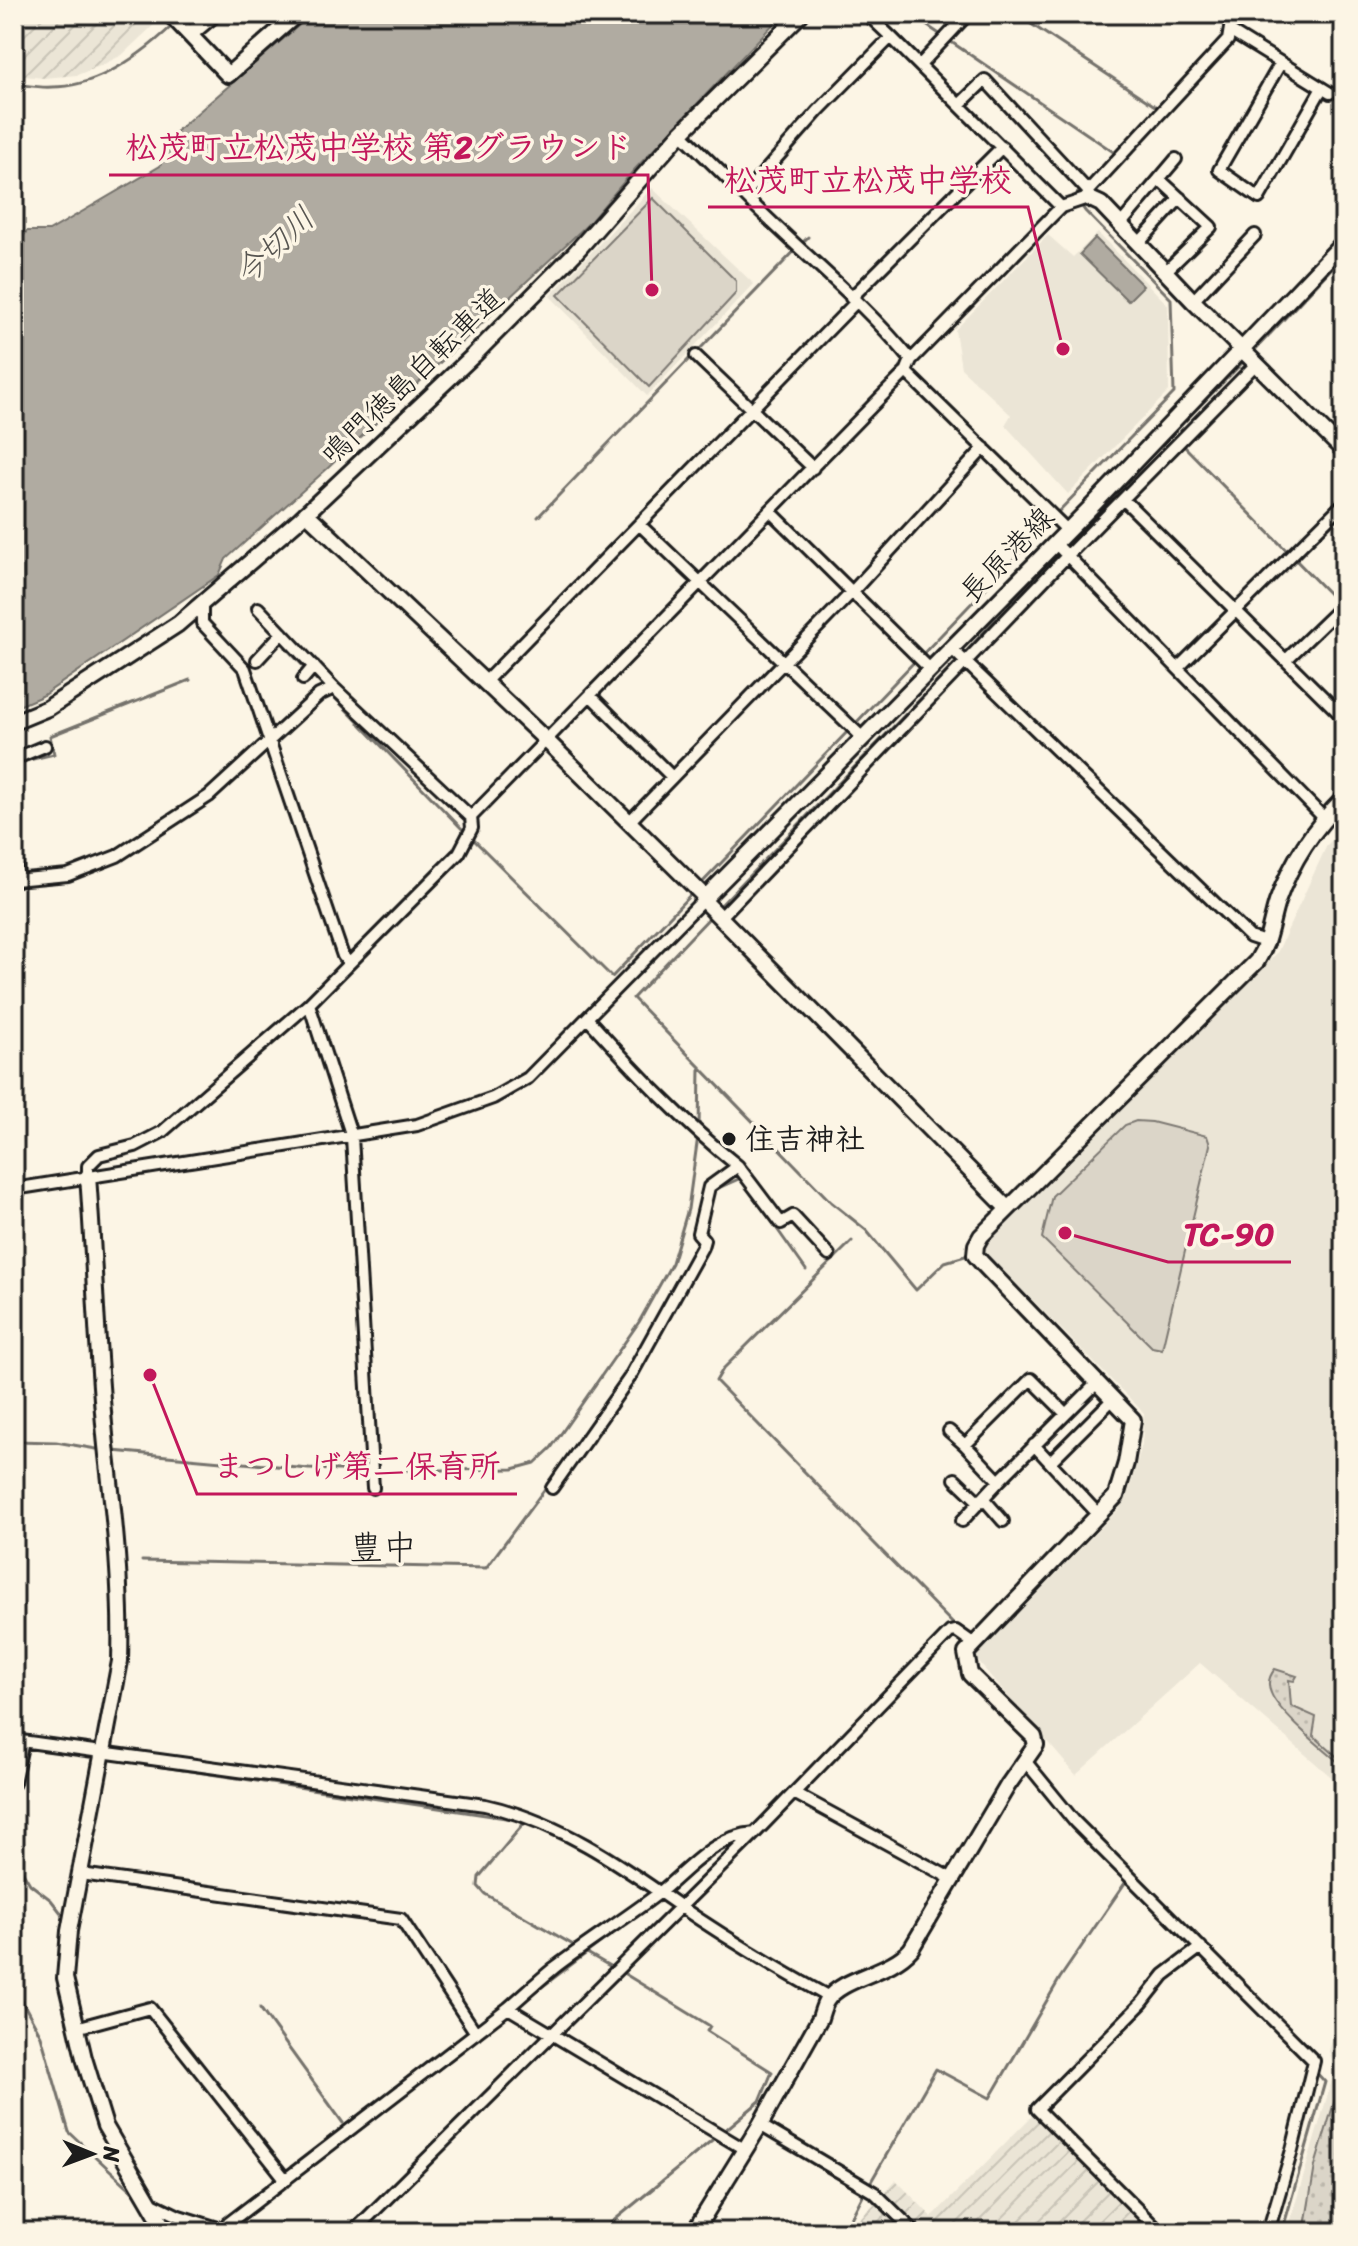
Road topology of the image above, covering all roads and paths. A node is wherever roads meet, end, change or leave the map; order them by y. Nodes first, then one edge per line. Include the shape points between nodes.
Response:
1 (170, 14) edge
2 (214, 14) edge
3 (297, 14) edge
4 (801, 14) edge
5 (867, 14) edge
6 (968, 14) edge
7 (1238, 14) edge
8 (1231, 32) junction
9 (190, 34) junction
10 (891, 37) junction
11 (1280, 64) junction
12 (920, 65) junction
13 (959, 105) junction
14 (681, 133) junction
15 (1002, 147) junction
16 (1176, 159) dead end
17 (1159, 179) junction
18 (1088, 194) junction
19 (744, 195) junction
20 (1180, 198) junction
21 (1061, 207) junction
22 (1120, 225) junction
23 (1255, 235) dead end
24 (1344, 242) edge
25 (1138, 244) junction
26 (1165, 272) junction
27 (853, 301) junction
28 (1193, 301) junction
29 (696, 356) dead end
30 (1250, 356) junction
31 (911, 360) junction
32 (906, 372) junction
33 (753, 410) junction
34 (984, 448) junction
35 (1344, 451) edge
36 (813, 468) junction
37 (1123, 499) junction
38 (1344, 503) edge
39 (771, 512) junction
40 (306, 513) junction
41 (640, 525) junction
42 (1067, 530) junction
43 (1055, 543) junction
44 (1067, 556) junction
45 (701, 583) junction
46 (852, 592) junction
47 (202, 604) junction
48 (1344, 604) edge
49 (258, 608) dead end
50 (1236, 609) junction
51 (282, 633) junction
52 (952, 649) junction
53 (257, 660) dead end
54 (1286, 660) junction
55 (783, 662) junction
56 (966, 663) junction
57 (314, 666) junction
58 (1178, 668) junction
59 (931, 670) junction
60 (303, 679) dead end
61 (484, 683) junction
62 (334, 688) junction
63 (591, 696) junction
64 (1344, 718) edge
65 (14, 722) edge
66 (863, 738) junction
67 (547, 741) junction
68 (270, 742) junction
69 (45, 746) dead end
70 (14, 759) edge
71 (672, 777) junction
72 (1344, 798) edge
73 (471, 817) junction
74 (1324, 818) junction
75 (629, 822) junction
76 (14, 845) edge
77 (16, 880) edge
78 (704, 899) junction
79 (720, 918) junction
80 (1268, 943) junction
81 (349, 963) junction
82 (309, 1004) junction
83 (588, 1019) junction
84 (352, 1137) junction
85 (738, 1166) junction
86 (88, 1176) junction
87 (14, 1189) edge
88 (1008, 1209) junction
89 (829, 1255) dead end
90 (1098, 1382) junction
91 (1114, 1398) junction
92 (1066, 1414) junction
93 (949, 1431) dead end
94 (965, 1445) junction
95 (1034, 1445) junction
96 (1050, 1462) junction
97 (955, 1479) dead end
98 (999, 1481) junction
99 (373, 1488) dead end
100 (552, 1488) dead end
101 (981, 1500) junction
102 (1099, 1515) junction
103 (962, 1521) dead end
104 (1003, 1521) dead end
105 (973, 1643) junction
106 (18, 1741) edge
107 (103, 1753) junction
108 (1026, 1762) junction
109 (14, 1783) edge
110 (794, 1793) junction
111 (755, 1833) junction
112 (81, 1874) junction
113 (952, 1879) junction
114 (660, 1892) junction
115 (681, 1906) junction
116 (1201, 1947) junction
117 (829, 1997) junction
118 (508, 2008) junction
119 (76, 2028) junction
120 (476, 2033) junction
121 (552, 2036) junction
122 (760, 2125) junction
123 (744, 2149) junction
124 (286, 2180) junction
125 (148, 2202) junction
126 (219, 2230) edge
127 (167, 2232) edge
128 (353, 2232) edge
129 (694, 2232) edge
130 (915, 2232) edge
131 (1160, 2232) edge
132 (1268, 2232) edge

1 - 9 street
2 - 9 street
3 - 9 street via 228,75
4 - 14 street, 鳴門徳島自転車道
5 - 10 street
6 - 12 street
7 - 8 street
8 - 11 street
8 - 18 street
10 - 12 street
10 - 19 street
11 - 11 street via 1219,170 1259,198 1326,90
12 - 13 street
13 - 15 street
13 - 18 street via 985,80
14 - 19 street
14 - 40 street, 鳴門徳島自転車道 via 574,254
15 - 21 street
15 - 27 street
16 - 17 street
17 - 20 street
17 - 22 street
18 - 21 street
18 - 22 street
19 - 27 street
20 - 25 street
20 - 26 street via 1211,227
21 - 31 street
22 - 25 street
23 - 28 street
24 - 30 street, 長原港線
25 - 26 street
26 - 28 street
27 - 31 street
27 - 33 street
28 - 30 street
29 - 33 street
30 - 35 street
30 - 37 street
30 - 42 street, 長原港線
31 - 32 street
32 - 34 street
32 - 36 street
33 - 36 street
33 - 41 street
34 - 42 street
34 - 46 street
36 - 39 street
37 - 44 street
37 - 50 street
38 - 50 street
39 - 45 street
39 - 46 street
40 - 47 street, 鳴門徳島自転車道
40 - 61 street
41 - 45 street
41 - 61 street
42 - 43 street, 長原港線
43 - 44 street
43 - 52 street, 長原港線
44 - 56 street
44 - 58 street
45 - 55 street
45 - 63 street
46 - 55 street
46 - 59 street
47 - 65 street, 鳴門徳島自転車道 via 93,680
47 - 68 street via 202,623 245,669
48 - 54 street
49 - 51 street
50 - 54 street
50 - 58 street
51 - 53 street
51 - 57 street
52 - 56 street
52 - 59 street, 長原港線
54 - 64 street
55 - 66 street
55 - 71 street
56 - 79 street
56 - 80 street via 1250,937
57 - 60 street
57 - 62 street
58 - 74 street
59 - 66 street, 長原港線
61 - 67 street
62 - 68 street via 319,695
62 - 73 street
63 - 67 street
63 - 71 street
66 - 78 street, 長原港線
67 - 73 street
67 - 75 street
68 - 77 street via 209,796 117,856 68,875
68 - 81 street
69 - 70 street
71 - 75 street
72 - 74 street
73 - 81 street via 472,828 459,853
74 - 80 street via 1289,869
75 - 78 street
76 - 77 street
78 - 79 street
78 - 83 street
79 - 88 street
80 - 88 street via 1257,961
81 - 82 street
82 - 84 street
82 - 86 street via 162,1132 99,1155 88,1166
83 - 84 street via 528,1078 493,1098 417,1125
83 - 85 street via 632,1068
84 - 86 street
84 - 99 street
85 - 89 street via 781,1223 793,1216
85 - 100 street via 709,1187 698,1233 702,1247 630,1377
86 - 87 street
86 - 107 street via 120,1589 120,1661
88 - 90 street via 981,1236 975,1255
90 - 91 street
90 - 92 street
91 - 96 street
91 - 102 street via 1134,1426 1116,1496
92 - 94 street via 1031,1379
92 - 95 street
93 - 94 street
94 - 98 street
95 - 96 street
95 - 98 street
96 - 102 street
97 - 101 street
98 - 101 street
101 - 103 street
101 - 104 street
102 - 105 street
105 - 108 street via 966,1653 970,1674 1034,1737 1036,1745
105 - 110 street via 950,1632
106 - 107 street
106 - 109 street
107 - 112 street
107 - 114 street via 519,1813 551,1825
108 - 113 street
108 - 116 street via 1075,1822
110 - 111 street
110 - 113 street
111 - 114 street via 721,1842
111 - 115 street
112 - 119 street via 65,1978
112 - 120 street via 401,1919
113 - 117 street via 901,1961
114 - 115 street
114 - 118 street
115 - 117 street
115 - 121 street
116 - 131 street via 1164,1975 1037,2109
116 - 132 street via 1314,2061
117 - 122 street
118 - 120 street
118 - 121 street
119 - 124 street via 150,2008
119 - 125 street via 105,2126
120 - 124 street
121 - 123 street
121 - 128 street
122 - 123 street
122 - 130 street via 875,2193
123 - 129 street
124 - 126 street
125 - 126 street
125 - 127 street

